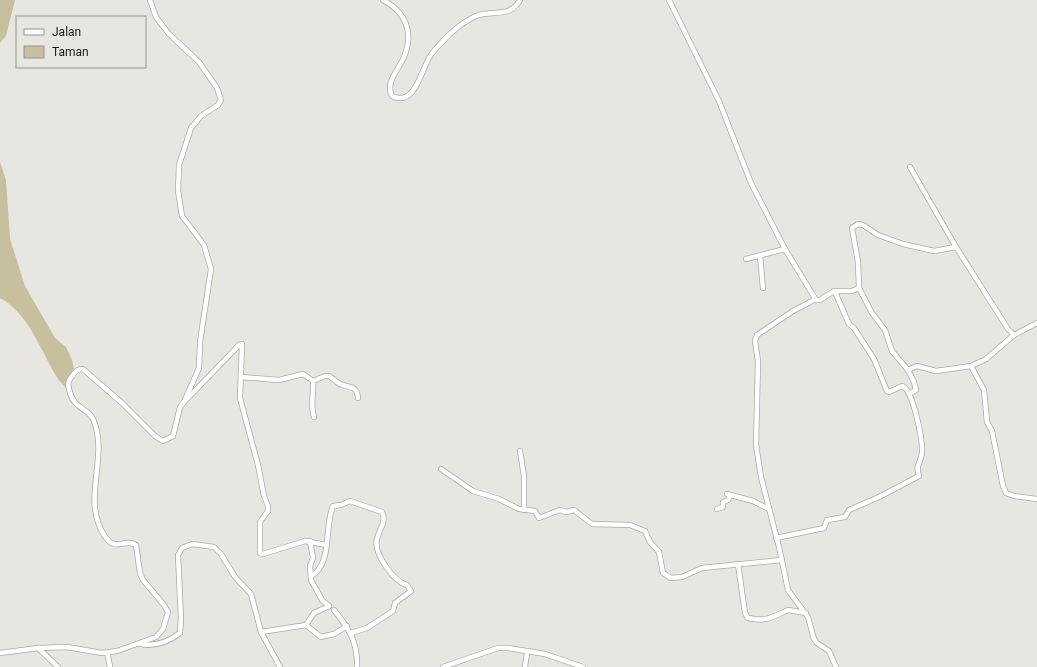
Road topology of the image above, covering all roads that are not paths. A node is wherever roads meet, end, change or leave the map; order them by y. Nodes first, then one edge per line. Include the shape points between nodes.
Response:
1 (150, 0) edge
2 (383, 0) edge
3 (520, 0) edge
4 (669, 0) edge
5 (910, 167) dead end
6 (956, 247) junction
7 (785, 249) junction
8 (760, 256) junction
9 (746, 258) dead end
10 (763, 288) dead end
11 (859, 288) junction
12 (835, 292) junction
13 (816, 300) junction
14 (1037, 323) edge
15 (1014, 335) junction
16 (971, 366) junction
17 (908, 370) junction
18 (241, 377) junction
19 (313, 381) junction
20 (909, 394) junction
21 (358, 398) dead end
22 (184, 402) junction
23 (314, 417) dead end
24 (520, 451) dead end
25 (441, 469) dead end
26 (1037, 499) edge
27 (717, 509) dead end
28 (769, 509) junction
29 (524, 510) junction
30 (776, 538) junction
31 (310, 542) junction
32 (326, 545) junction
33 (782, 560) junction
34 (738, 564) junction
35 (311, 576) junction
36 (334, 610) dead end
37 (806, 613) junction
38 (306, 625) junction
39 (347, 626) junction
40 (261, 632) junction
41 (351, 633) junction
42 (141, 644) junction
43 (38, 648) junction
44 (107, 652) junction
45 (0, 653) edge
46 (527, 653) junction
47 (58, 667) edge
48 (110, 667) edge
49 (280, 667) edge
50 (357, 667) edge
51 (443, 667) edge
52 (525, 667) edge
53 (583, 667) edge
54 (836, 667) edge

1 - 22 street via 156,17 169,34 199,62 217,88 221,100 191,128 179,165 178,191 182,216 204,245 211,270 198,368
2 - 3 street via 404,16 406,27 407,46 404,57 390,84 392,96 398,98 405,97 418,85 427,60 448,36 476,16 514,9
4 - 7 street via 719,101 751,183
5 - 6 street
6 - 11 street via 934,251 878,235 863,225 854,226 852,231 858,262
6 - 15 street
7 - 8 street
7 - 13 street
8 - 9 street
8 - 10 street
11 - 12 street
11 - 17 street via 885,330 892,351
12 - 13 street
12 - 20 street via 849,324 874,359 887,391 902,386 906,387
13 - 28 street via 772,324 758,335 755,341 758,362 756,445 760,476
14 - 15 street
15 - 16 street via 986,359
16 - 17 street via 936,371 917,366
16 - 26 street via 984,390 987,422 992,430 1006,493
17 - 20 street via 916,386 916,390
18 - 19 street via 280,380 303,374
18 - 22 street via 242,344
18 - 31 street via 239,393 245,422 268,506 268,511 260,522 260,553 300,542
19 - 21 street via 329,376 340,384 355,388
19 - 23 street via 311,407
20 - 30 street via 921,444 922,454 917,467 919,477 849,510 845,517 827,520 824,528
22 - 42 street via 180,407 173,436 162,441 82,369 74,373 68,381 71,399 93,418 97,430 94,500 103,533 116,545 136,545 143,580 168,612 164,629 156,637
24 - 29 street via 524,476
25 - 29 street via 466,488
27 - 28 street via 723,507 728,495 752,501
28 - 30 street
29 - 34 street via 536,512 539,518 560,510 574,510 592,524 630,525 645,531 659,552 663,574 671,578 684,576 702,568
30 - 33 street
31 - 32 street
31 - 35 street
32 - 35 street via 323,564
32 - 41 street via 329,536 329,516 334,506 348,501 379,511 384,519 376,541 381,560 411,591 395,603 392,611 367,628
33 - 34 street
33 - 37 street via 788,590
34 - 37 street via 745,613 748,618 776,617 788,610
35 - 38 street via 322,600 328,606 314,614
36 - 39 street
37 - 54 street via 814,638 829,651
38 - 39 street via 321,637 334,634
38 - 40 street
39 - 41 street
40 - 42 street via 251,594 235,577 221,554 214,547 192,544 182,548 178,555 180,633 167,642
40 - 49 street
41 - 50 street via 357,654
42 - 44 street
43 - 44 street via 67,647 96,653
43 - 45 street
43 - 47 street
44 - 48 street
46 - 51 street via 498,648
46 - 52 street
46 - 53 street via 552,656

